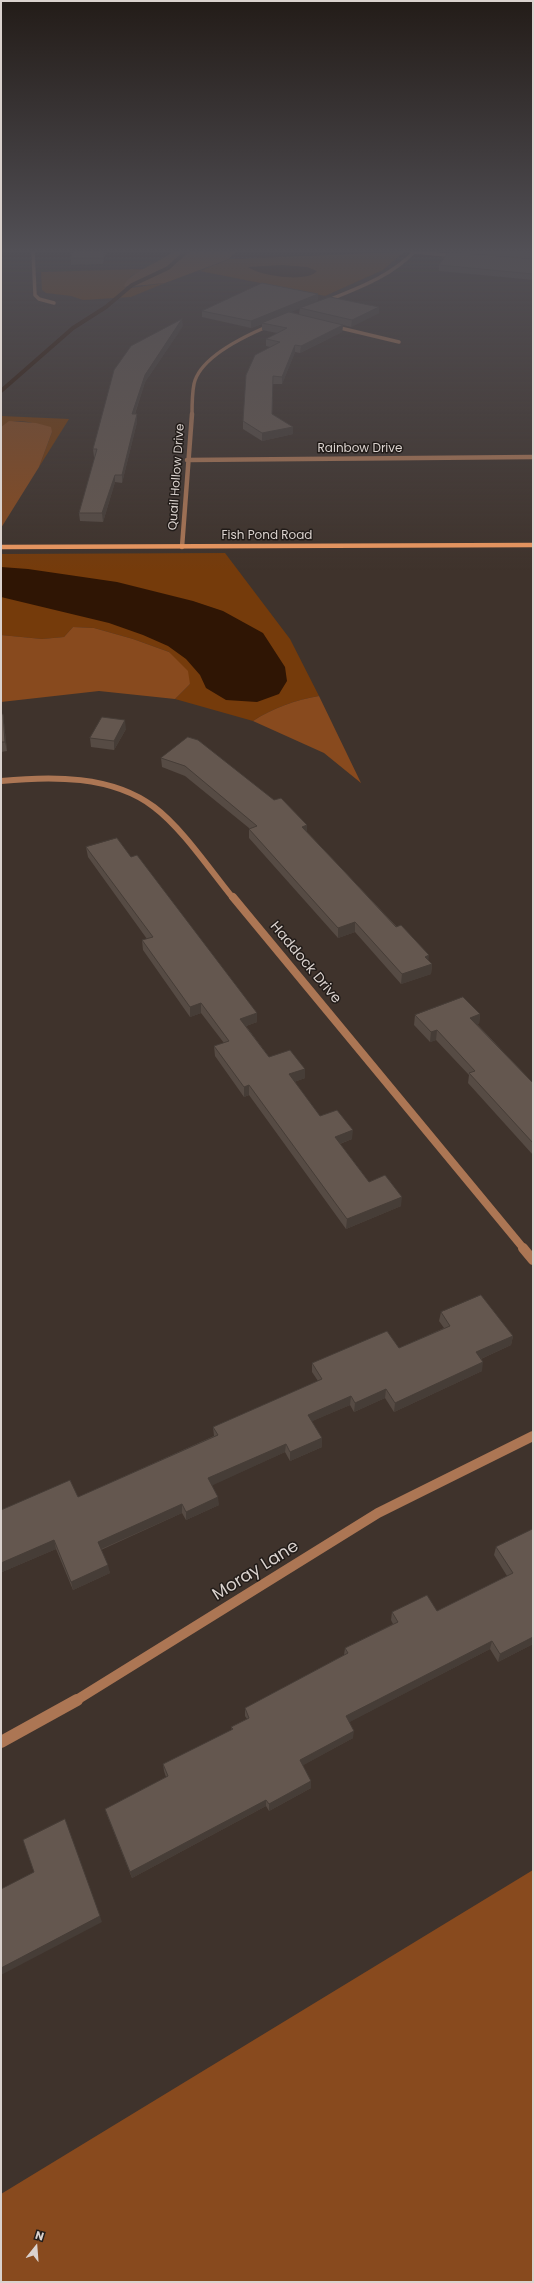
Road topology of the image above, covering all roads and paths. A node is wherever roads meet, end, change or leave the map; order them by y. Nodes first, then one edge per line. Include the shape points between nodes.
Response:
1 (214, 358) edge
2 (533, 457) edge
3 (187, 460) junction
4 (533, 545) edge
5 (182, 546) junction
6 (1, 548) edge
7 (1, 781) edge
8 (533, 1260) edge
9 (533, 1436) edge
10 (1, 1742) edge

1 - 3 street, Quail Hollow Drive via 197,377 192,392
2 - 3 street, Rainbow Drive
3 - 5 street, Quail Hollow Drive
4 - 5 street, Fish Pond Road
5 - 6 street, Fish Pond Road
7 - 8 street, Haddock Drive via 46,778 90,783 136,796 153,806 211,870
9 - 10 street, Moray Lane via 378,1513 69,1705

